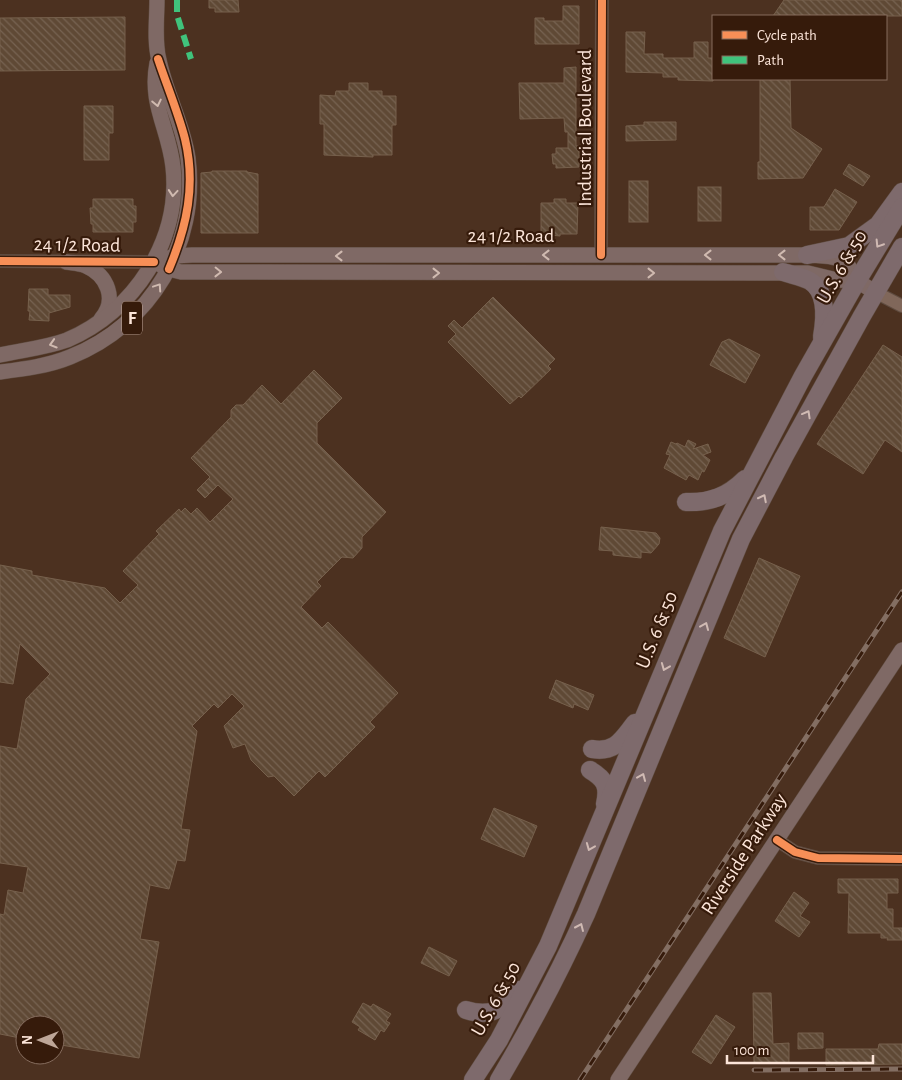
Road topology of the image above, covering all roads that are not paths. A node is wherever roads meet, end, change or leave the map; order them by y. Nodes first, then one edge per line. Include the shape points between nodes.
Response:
1 (157, 0) edge
2 (602, 0) edge
3 (158, 59) junction
4 (902, 192) edge
5 (902, 207) edge
6 (902, 247) edge
7 (601, 255) junction
8 (661, 255) junction
9 (807, 255) junction
10 (0, 261) edge
11 (66, 262) junction
12 (154, 262) junction
13 (172, 263) junction
14 (783, 272) junction
15 (531, 273) junction
16 (596, 273) junction
17 (857, 281) junction
18 (875, 292) junction
19 (902, 306) edge
20 (97, 324) junction
21 (821, 345) junction
22 (0, 354) edge
23 (0, 372) edge
24 (756, 465) junction
25 (686, 502) dead end
26 (902, 650) edge
27 (650, 705) junction
28 (592, 749) dead end
29 (590, 770) dead end
30 (601, 820) junction
31 (777, 840) junction
32 (902, 859) edge
33 (560, 971) junction
34 (526, 990) junction
35 (466, 1010) dead end
36 (503, 1032) junction
37 (473, 1080) edge
38 (488, 1080) edge
39 (498, 1080) edge
40 (510, 1080) edge
41 (618, 1080) edge

1 - 3 main road, F
2 - 7 street, Industrial Boulevard
3 -> 12 main road, F via 154,88 169,145 174,180 165,236
3 - 13 main road, F via 185,140 189,173 188,212
4 - 9 highway via 878,225 849,246
5 -> 17 highway, U.S. 6 & 50
6 - 18 highway, U.S. 6 & 50
7 - 8 main road, 24 1/2 Road
7 -> 13 main road, 24 1/2 Road
7 - 15 main road via 586,265
9 -> 8 main road, 24 1/2 Road
8 - 16 main road via 606,264
9 - 17 main road, 24 1/2 Road via 841,260
10 - 11 street, 24 1/2 Road
11 - 12 street, 24 1/2 Road
11 - 20 main road via 82,264 104,281 109,303
12 - 13 main road, 24 1/2 Road
12 - 20 main road, F via 124,301
13 -> 15 main road, 24 1/2 Road via 181,272
23 -> 13 main road, F via 54,362 106,339 147,302
16 -> 14 main road, 24 1/2 Road
14 - 17 main road, 24 1/2 Road
14 - 21 highway via 811,282 821,294 825,314
15 - 16 main road, 24 1/2 Road
17 - 18 main road, 24 1/2 Road
17 - 21 highway, U.S. 6 & 50
18 - 19 street
33 -> 18 highway, U.S. 6 & 50 via 742,539
20 -> 22 main road, F via 50,345
21 - 24 highway, U.S. 6 & 50
24 - 25 highway via 744,480 721,497 700,503
24 -> 27 highway, U.S. 6 & 50 via 722,530
26 - 31 main road, Riverside Parkway
27 - 28 highway via 612,748
27 - 30 highway, U.S. 6 & 50
29 - 30 highway via 604,780 607,788
30 -> 34 highway, U.S. 6 & 50 via 556,930
31 - 32 street via 795,852 818,858
31 - 41 main road, Riverside Parkway
33 - 39 highway, U.S. 6 & 50
33 - 40 highway
34 - 35 highway via 518,990 508,1002 488,1013
34 - 36 highway, U.S. 6 & 50
36 - 37 highway, U.S. 6 & 50
36 - 38 highway via 506,1047

